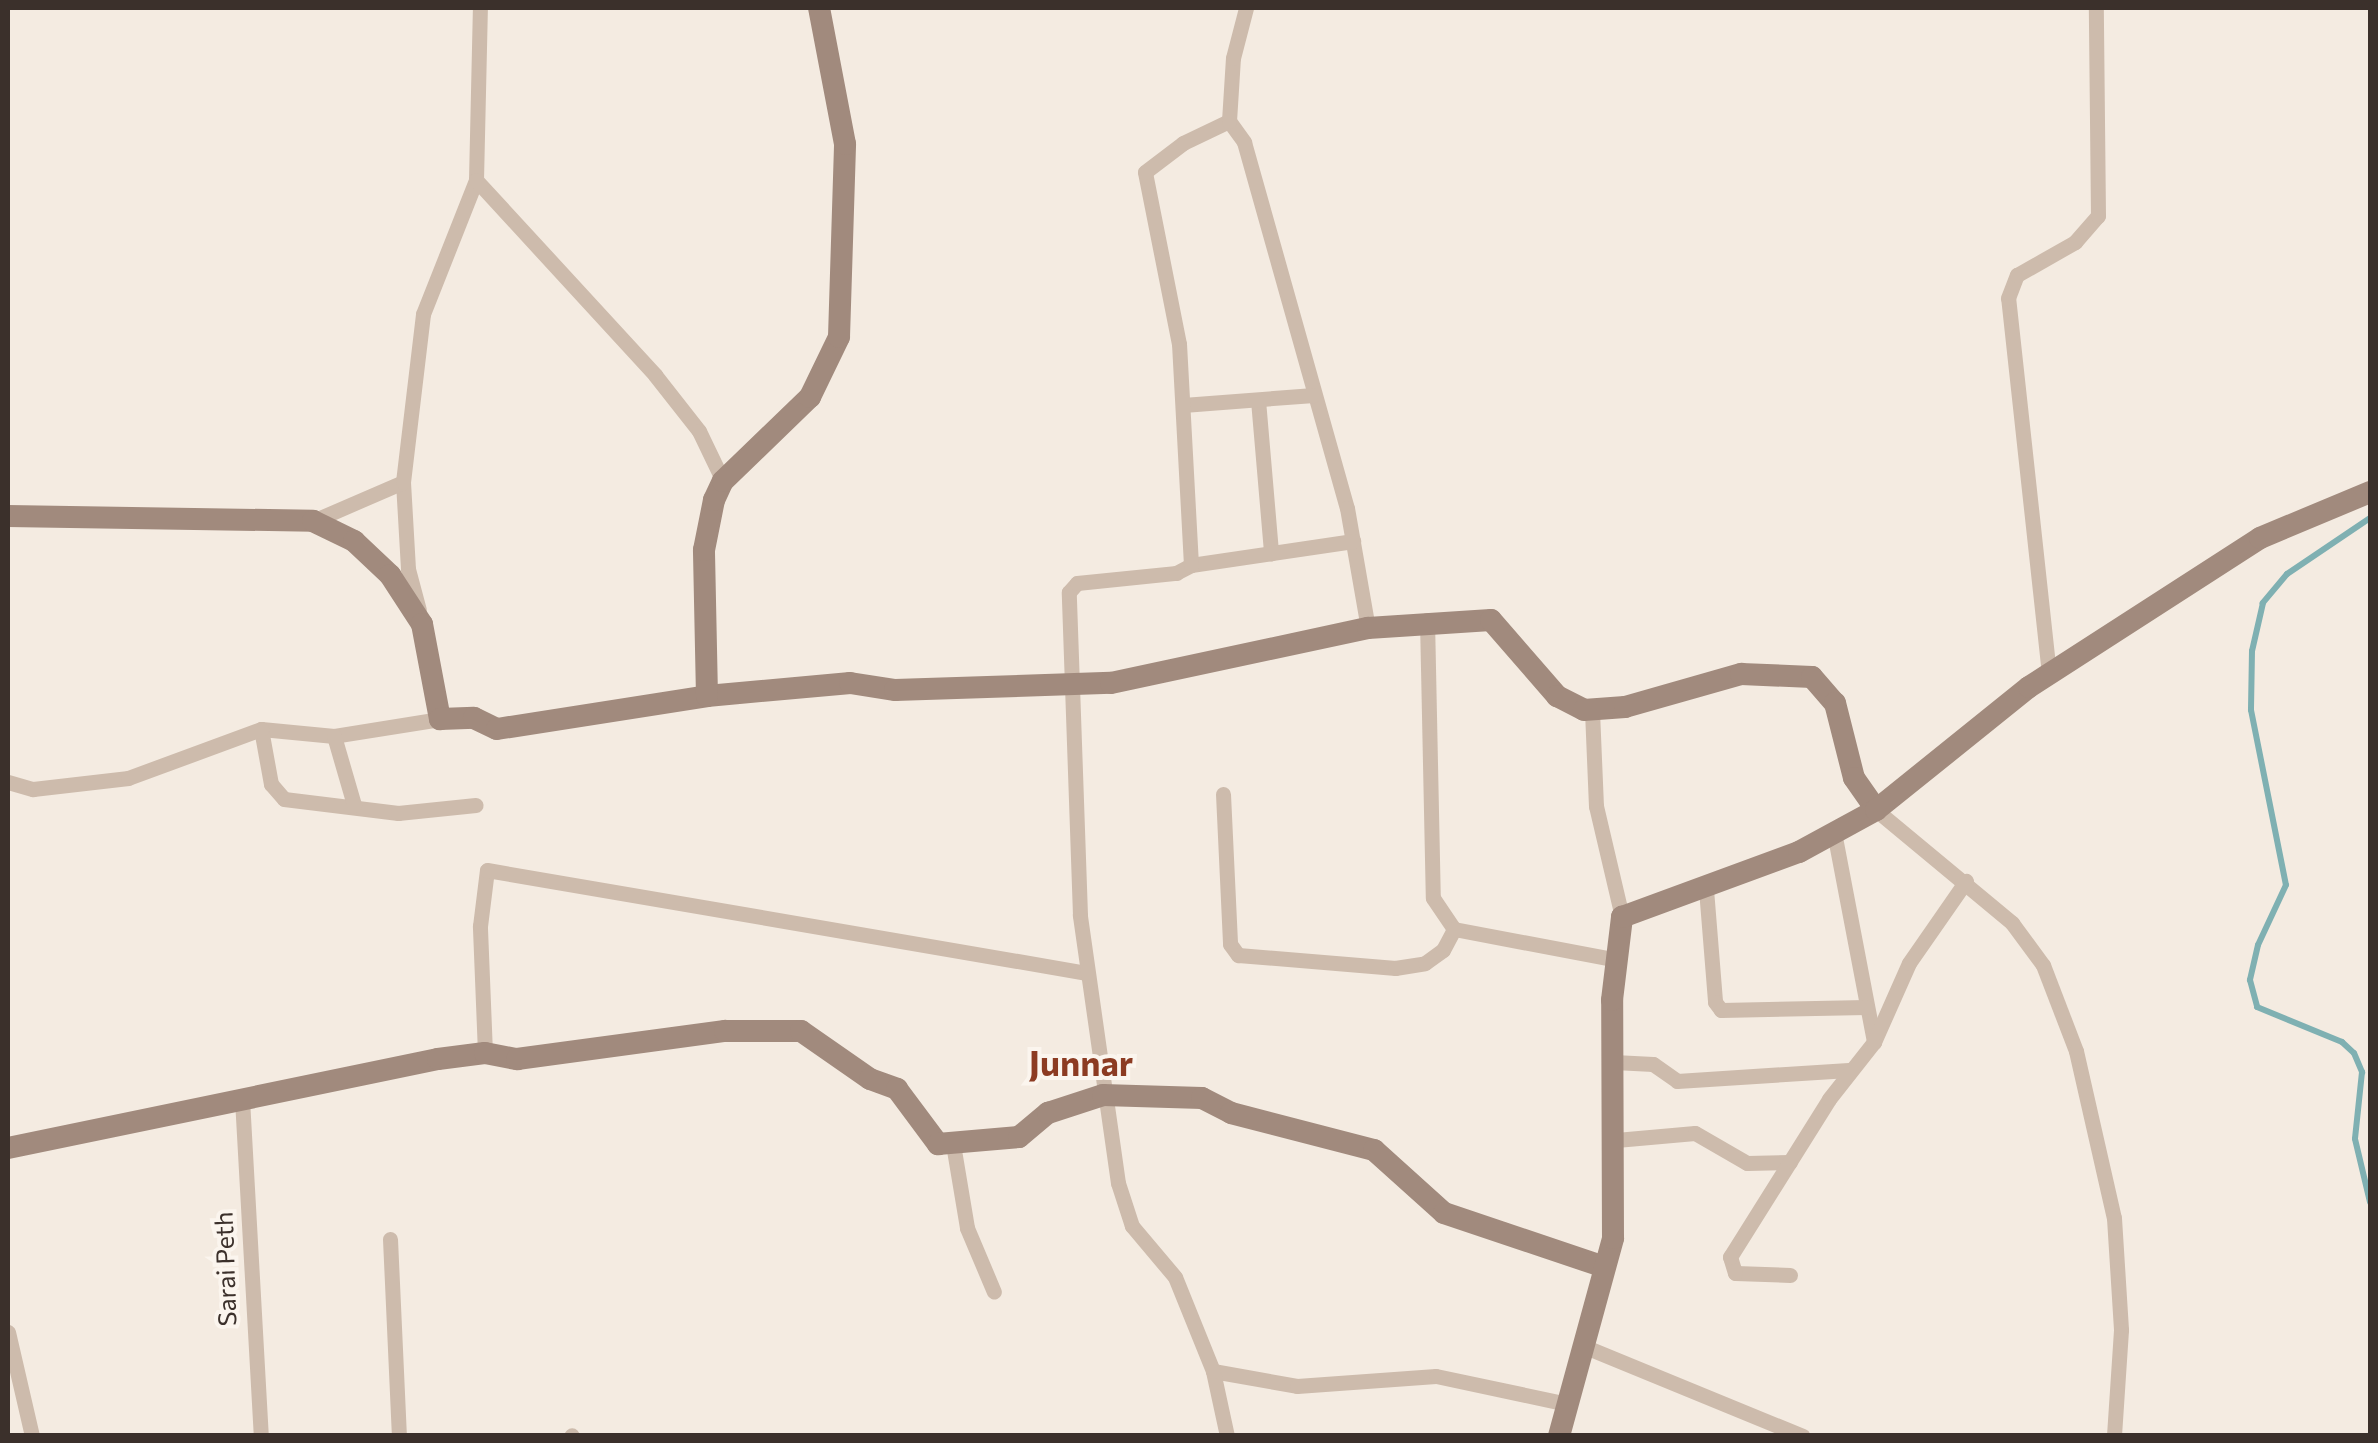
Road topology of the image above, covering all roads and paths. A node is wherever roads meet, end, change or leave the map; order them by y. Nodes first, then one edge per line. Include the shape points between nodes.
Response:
1 (480, 8) edge
2 (818, 8) edge
3 (1246, 8) edge
4 (2096, 8) edge
5 (1229, 121) junction
6 (476, 180) junction
7 (1314, 395) junction
8 (1258, 400) junction
9 (1184, 406) junction
10 (724, 480) junction
11 (403, 482) junction
12 (2370, 492) edge
13 (8, 516) edge
14 (313, 521) junction
15 (1352, 541) junction
16 (1271, 553) junction
17 (1191, 565) junction
18 (1427, 620) junction
19 (422, 624) junction
20 (1368, 628) junction
21 (2049, 674) junction
22 (1074, 684) junction
23 (707, 696) junction
24 (1592, 711) junction
25 (440, 719) junction
26 (261, 729) junction
27 (334, 736) junction
28 (8, 782) edge
29 (1223, 794) dead end
30 (354, 805) junction
31 (476, 805) dead end
32 (1876, 810) junction
33 (1834, 832) junction
34 (1966, 881) junction
35 (1706, 889) junction
36 (1622, 917) junction
37 (1454, 929) junction
38 (1613, 959) junction
39 (1086, 973) junction
40 (1866, 1007) junction
41 (1874, 1042) junction
42 (486, 1053) junction
43 (1614, 1062) junction
44 (1849, 1070) junction
45 (1103, 1095) junction
46 (242, 1100) junction
47 (1616, 1140) junction
48 (953, 1144) junction
49 (8, 1148) edge
50 (1790, 1162) junction
51 (390, 1238) dead end
52 (1604, 1267) junction
53 (1790, 1275) dead end
54 (994, 1292) dead end
55 (8, 1332) edge
56 (1588, 1348) junction
57 (1214, 1371) junction
58 (1568, 1404) junction
59 (32, 1436) edge
60 (262, 1436) edge
61 (398, 1436) edge
62 (1227, 1436) edge
63 (1559, 1436) edge
64 (1803, 1436) edge
65 (2114, 1436) edge

1 - 6 street
2 - 10 street via 844,144 839,337 810,397
3 - 5 street via 1233,58
4 - 21 street via 2098,216 2075,242 2017,275 2008,298
5 - 7 street via 1244,142
5 - 9 street via 1183,143 1146,172 1179,344
6 - 10 street via 655,375 699,431
6 - 11 street via 423,314
7 - 8 street
7 - 15 street
8 - 9 street
8 - 16 street
9 - 17 street
10 - 23 street via 704,550
11 - 14 street
11 - 19 street via 408,570
12 - 21 street via 2260,538
13 - 14 street
14 - 19 street via 354,541 390,575
15 - 16 street
15 - 20 street
16 - 17 street
17 - 22 street via 1176,573 1076,583 1069,592
18 - 20 street
18 - 24 street via 1491,620 1566,704
18 - 37 street via 1434,898
19 - 25 street
20 - 22 street via 1178,671
21 - 32 street
22 - 23 street via 895,690 850,682
22 - 39 street
23 - 25 street via 512,731 474,718
24 - 32 street via 1741,674 1812,677 1835,704 1854,778
24 - 36 street via 1596,806
25 - 27 street
26 - 27 street
26 - 28 street via 128,778 33,789
26 - 30 street via 276,794
27 - 30 street
29 - 37 street via 1230,944 1238,956 1395,968 1425,963
30 - 31 street via 398,813
32 - 33 street
32 - 34 street
33 - 35 street
33 - 40 street
34 - 41 street via 1909,963
34 - 65 street via 2043,965 2100,1136 2121,1330
35 - 36 street
35 - 40 street via 1721,1010
36 - 38 street
37 - 38 street
38 - 43 street
39 - 42 street via 487,870 480,926
39 - 45 street
40 - 41 street
41 - 44 street
42 - 46 street
42 - 48 street via 517,1059 648,1038 802,1032 870,1080 897,1088 928,1138
43 - 44 street via 1653,1064 1677,1082
43 - 47 street
44 - 50 street
45 - 48 street via 1048,1113 1019,1138
45 - 52 street via 1202,1098 1231,1113 1374,1150 1444,1212
45 - 57 street via 1132,1226 1175,1277
46 - 49 street
46 - 60 street, Sarai Peth
47 - 50 street via 1695,1133 1747,1163
47 - 52 street via 1613,1238
48 - 54 street via 967,1228
50 - 53 street via 1729,1266 1735,1274
51 - 61 street
52 - 56 street
55 - 59 street
56 - 58 street
56 - 64 street
57 - 58 street via 1297,1386 1436,1376
57 - 62 street
58 - 63 street

